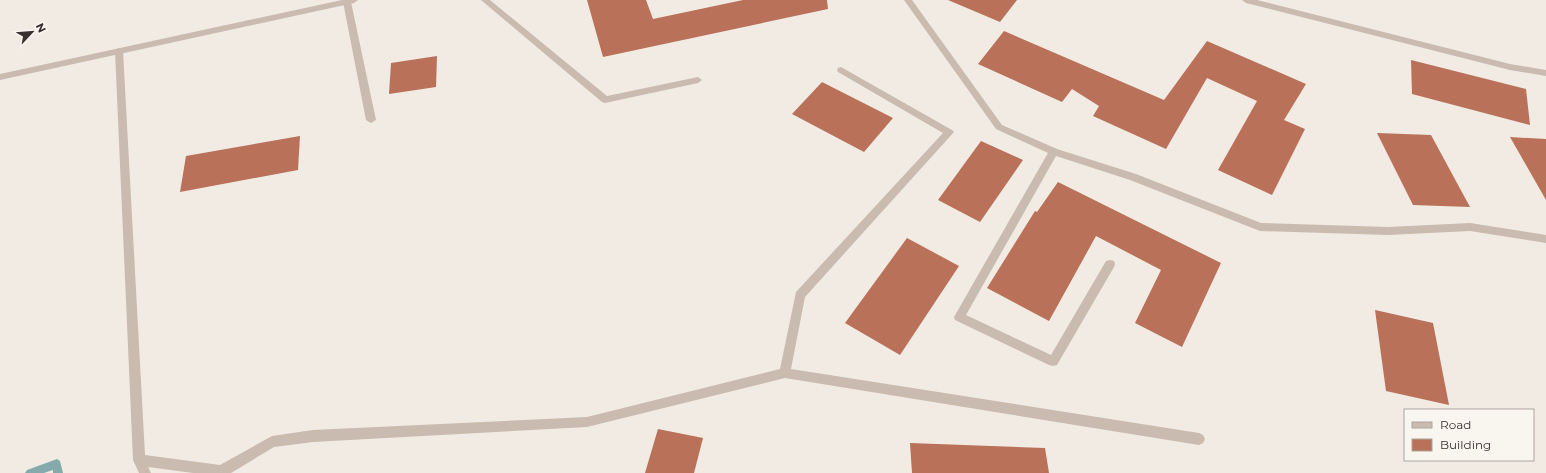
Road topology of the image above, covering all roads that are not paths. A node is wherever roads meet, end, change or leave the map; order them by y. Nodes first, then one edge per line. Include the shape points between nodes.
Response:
1 (485, 0) edge
2 (908, 0) edge
3 (1246, 0) edge
4 (350, 1) edge
5 (119, 51) junction
6 (841, 70) dead end
7 (1546, 73) edge
8 (0, 77) edge
9 (698, 80) dead end
10 (371, 120) dead end
11 (1054, 152) junction
12 (1546, 239) edge
13 (1110, 264) dead end
14 (785, 373) junction
15 (1198, 439) dead end
16 (139, 460) junction
17 (223, 472) edge
18 (146, 473) edge

1 - 9 street via 604,100
2 - 11 street via 999,127
3 - 7 street via 1510,67
4 - 5 street
4 - 10 street
5 - 8 street
5 - 16 street
6 - 14 street via 949,132 800,295
11 - 12 street via 1133,177 1260,226 1388,231 1470,227
11 - 13 street via 960,317 1052,361
14 - 15 street
14 - 17 street via 587,422 313,436 272,442
16 - 17 street
16 - 18 street

